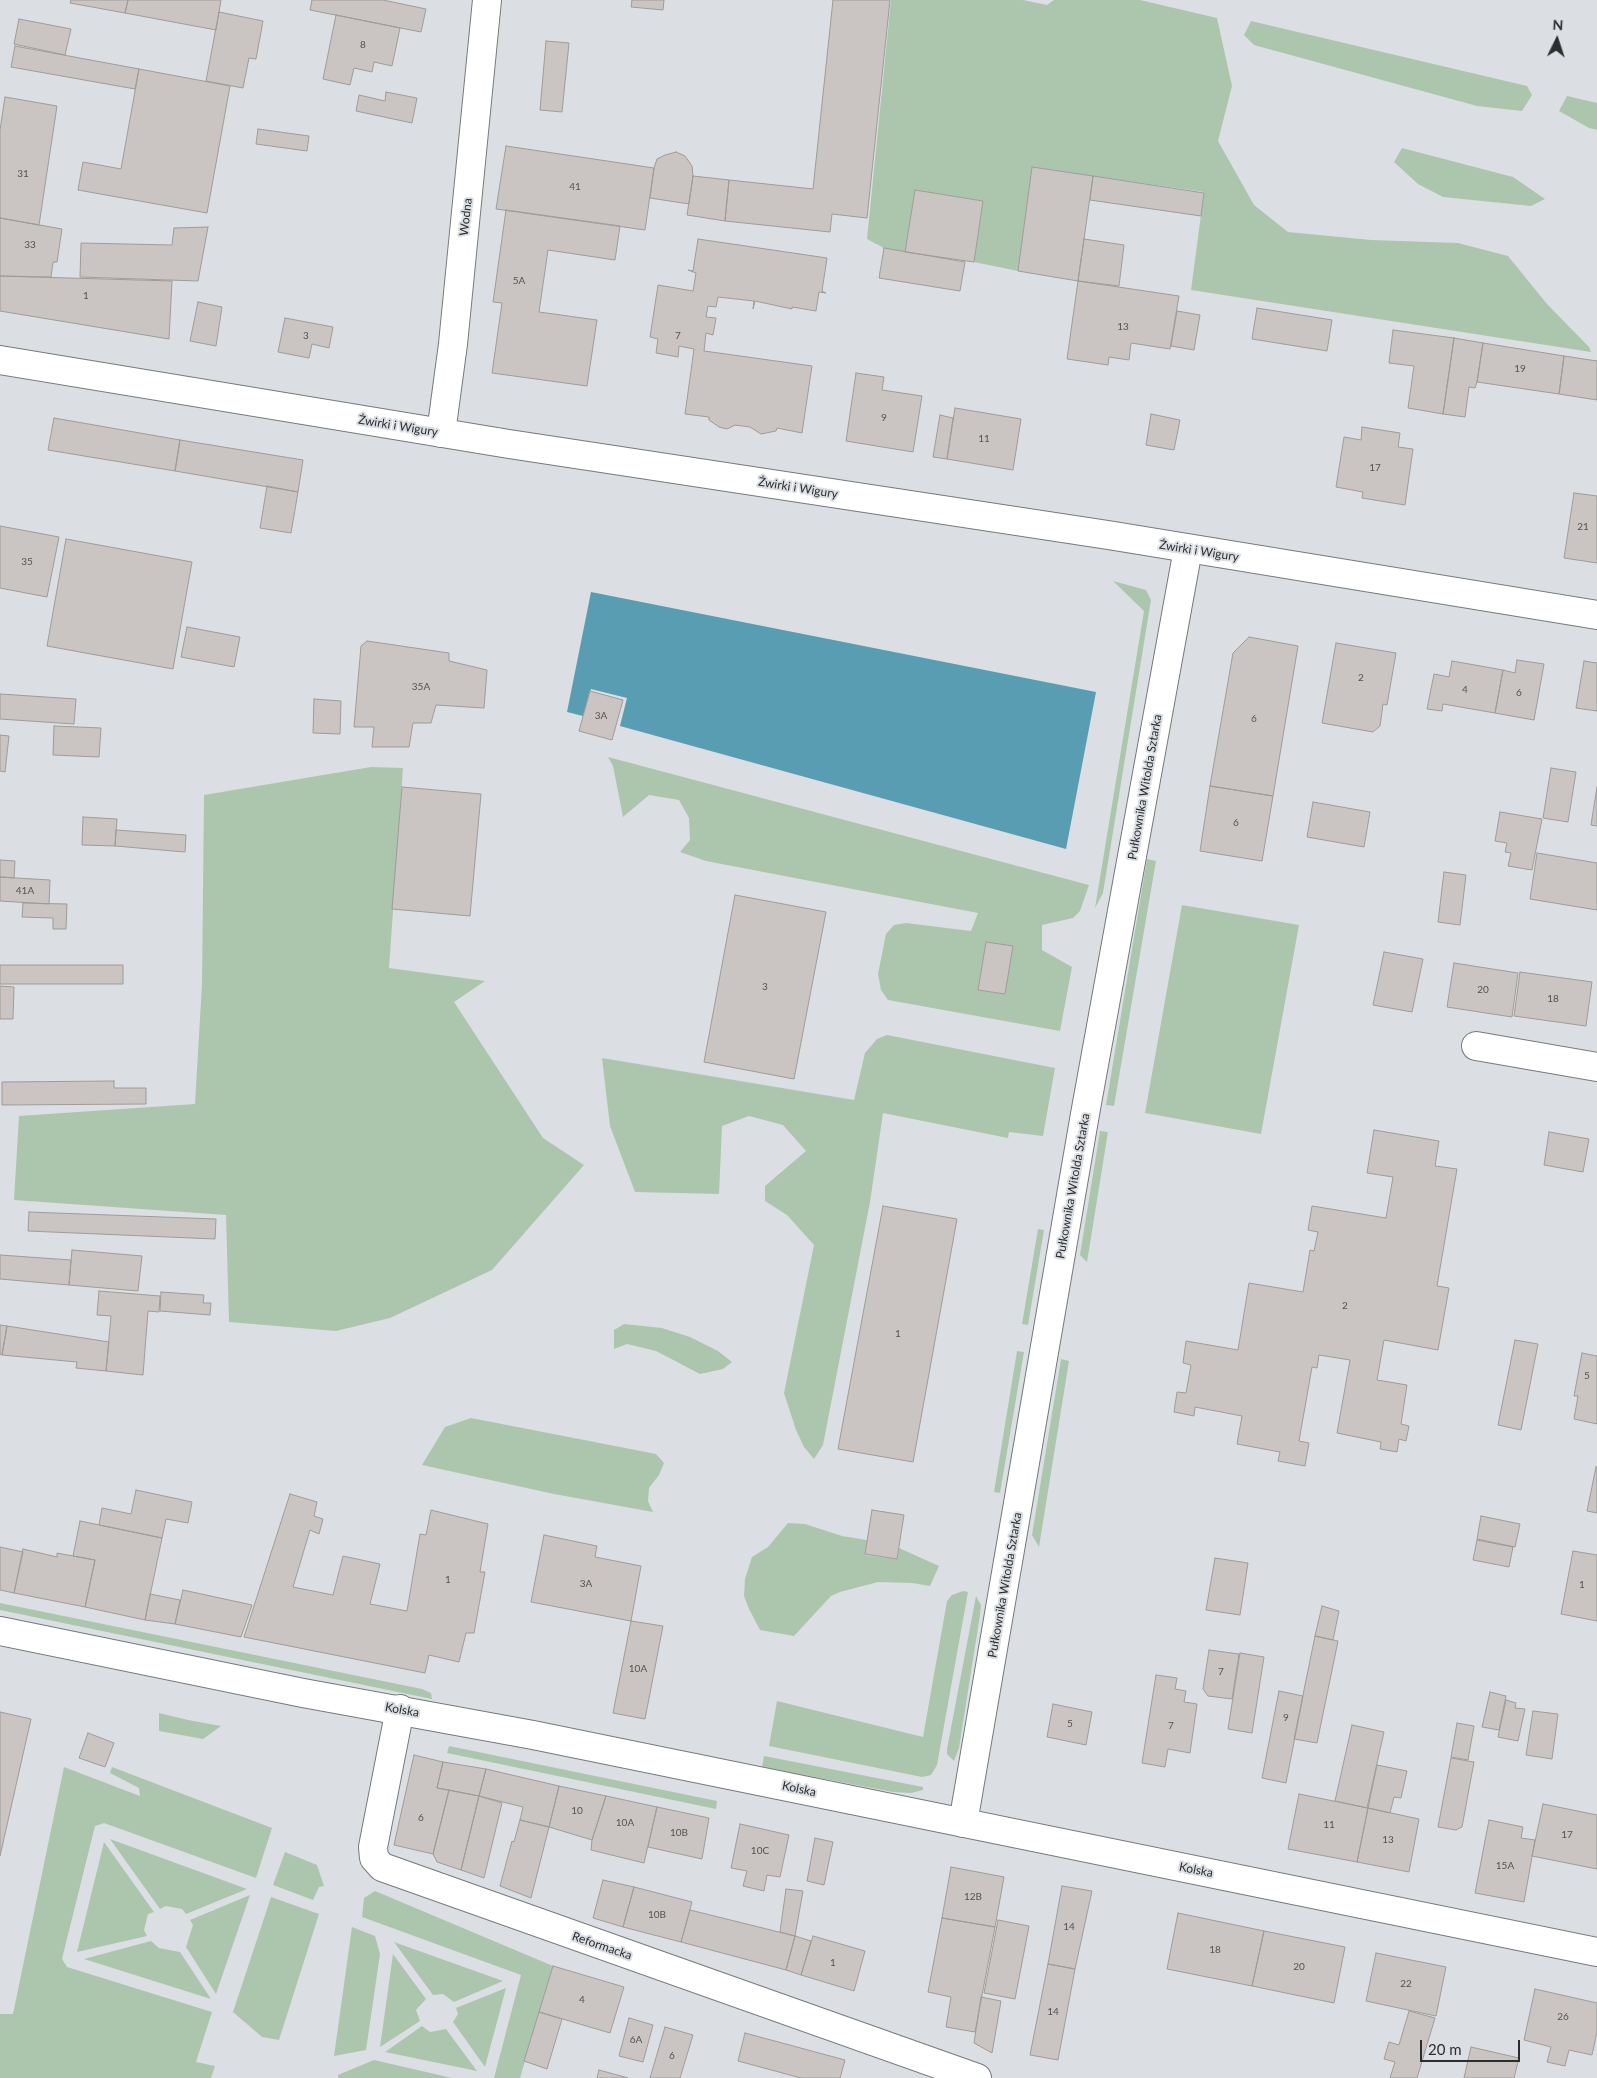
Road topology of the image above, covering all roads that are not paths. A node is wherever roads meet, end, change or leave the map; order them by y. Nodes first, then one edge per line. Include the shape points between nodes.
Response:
1 (487, 0) edge
2 (0, 360) edge
3 (441, 433) junction
4 (1188, 549) junction
5 (1597, 615) edge
6 (1476, 1046) dead end
7 (1597, 1067) edge
8 (0, 1631) edge
9 (400, 1709) junction
10 (963, 1823) junction
11 (1597, 1952) edge
12 (977, 2078) edge

1 - 3 street, Wodna via 453,344
2 - 3 street, Żwirki i Wigury
3 - 4 street, Żwirki i Wigury
4 - 5 street, Żwirki i Wigury
4 - 10 street, Pułkownika Witolda Sztarka via 1083,1124
6 - 7 street
8 - 9 street, Kolska via 294,1691
9 - 10 street, Kolska
9 - 12 street, Reformacka via 373,1847 374,1858 382,1867
10 - 11 street, Kolska

